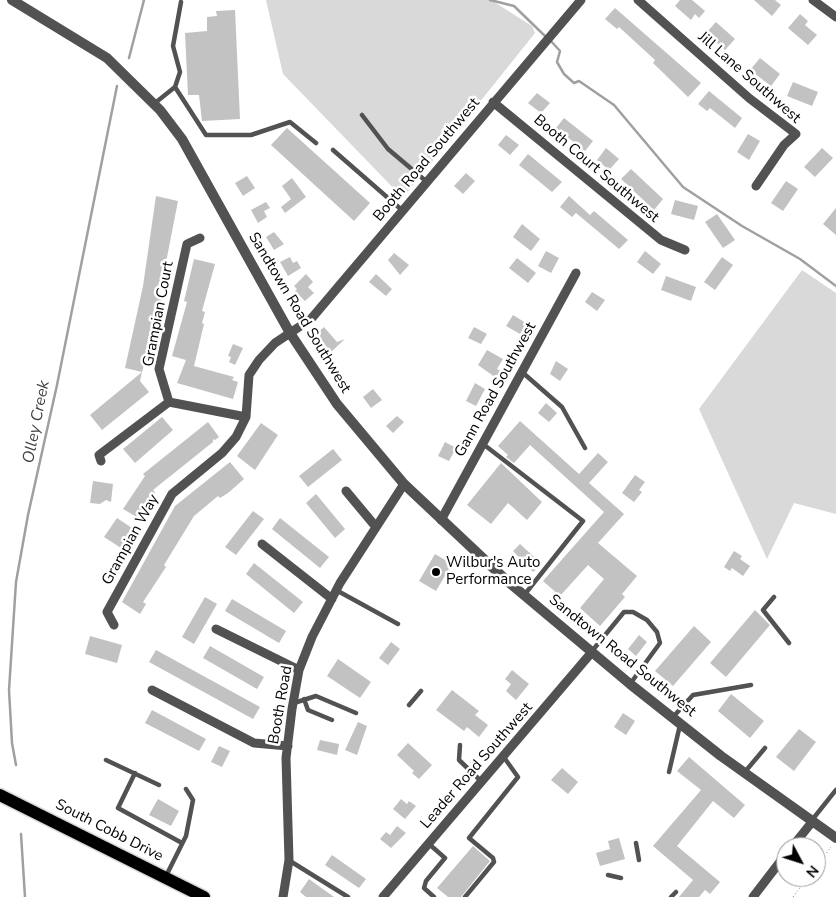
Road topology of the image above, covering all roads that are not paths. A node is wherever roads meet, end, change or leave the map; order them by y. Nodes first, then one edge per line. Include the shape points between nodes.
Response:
1 (12, 0) edge
2 (581, 0) edge
3 (638, 0) edge
4 (813, 0) edge
5 (181, 2) dead end
6 (826, 4) edge
7 (836, 17) edge
8 (175, 86) junction
9 (494, 102) junction
10 (155, 104) junction
11 (362, 115) dead end
12 (316, 143) dead end
13 (333, 150) dead end
14 (427, 182) junction
15 (756, 186) dead end
16 (403, 211) junction
17 (200, 238) dead end
18 (685, 250) dead end
19 (576, 273) dead end
20 (290, 333) junction
21 (521, 372) junction
22 (169, 402) junction
23 (246, 417) junction
24 (482, 443) junction
25 (586, 448) dead end
26 (101, 461) dead end
27 (404, 484) junction
28 (346, 491) dead end
29 (441, 520) junction
30 (376, 527) junction
31 (262, 544) dead end
32 (334, 594) junction
33 (524, 596) junction
34 (774, 597) dead end
35 (398, 624) dead end
36 (114, 625) dead end
37 (216, 629) dead end
38 (789, 643) dead end
39 (592, 652) junction
40 (299, 670) junction
41 (630, 684) junction
42 (751, 685) dead end
43 (152, 690) dead end
44 (421, 691) dead end
45 (304, 700) junction
46 (293, 703) junction
47 (409, 706) dead end
48 (356, 713) dead end
49 (332, 720) dead end
50 (676, 721) junction
51 (460, 745) dead end
52 (288, 746) junction
53 (765, 748) dead end
54 (503, 756) junction
55 (106, 760) dead end
56 (669, 772) dead end
57 (744, 772) junction
58 (135, 774) junction
59 (482, 782) junction
60 (159, 785) dead end
61 (186, 788) dead end
62 (836, 790) edge
63 (0, 795) edge
64 (830, 798) junction
65 (836, 802) edge
66 (812, 822) junction
67 (800, 837) edge
68 (836, 838) edge
69 (636, 843) dead end
70 (182, 844) junction
71 (429, 844) junction
72 (288, 860) junction
73 (639, 860) dead end
74 (776, 867) edge
75 (608, 875) dead end
76 (165, 877) junction
77 (622, 878) dead end
78 (676, 892) dead end
79 (203, 897) edge
80 (283, 897) edge
81 (348, 897) edge
82 (384, 897) edge
83 (434, 897) edge
84 (465, 897) edge
85 (672, 897) edge
86 (752, 897) edge

1 - 10 street, Sandtown Road Southwest via 107,58
2 - 9 street, Booth Road Southwest
3 - 15 street, Jill Lane Southwest via 749,98 796,134 784,145
4 - 6 street
5 - 8 lane via 173,46 180,72
6 - 7 street
8 - 10 lane
8 - 12 lane via 206,135 251,135 290,122
9 - 14 street, Booth Road Southwest
9 - 18 street, Booth Court Southwest via 661,240
10 - 20 street, Sandtown Road Southwest via 182,139
11 - 14 lane via 388,149
13 - 16 lane
14 - 16 street, Booth Road Southwest
16 - 20 street, Booth Road Southwest via 311,319
17 - 22 street, Grampian Court via 187,244 159,370
19 - 21 street, Gann Road Southwest
20 - 23 street, Grampian Way via 258,360 249,375
20 - 27 street, Sandtown Road Southwest via 337,404
21 - 24 street, Gann Road Southwest
21 - 25 lane via 562,407
22 - 23 street
22 - 26 street via 99,455
23 - 36 street, Grampian Way via 236,437 222,453 172,494 107,612
24 - 29 street, Gann Road Southwest
24 - 33 lane via 583,521
27 - 29 street, Sandtown Road Southwest
27 - 30 street, Booth Road
28 - 30 street
29 - 33 street, Sandtown Road Southwest
30 - 32 street, Booth Road
31 - 32 street
32 - 35 lane
32 - 40 street, Booth Road
33 - 39 street, Sandtown Road Southwest
34 - 38 lane via 763,610
37 - 40 street
39 - 41 street, Sandtown Road Southwest
39 - 41 lane via 624,612 633,612 647,620 657,632 660,643
39 - 54 street, Leader Road Southwest
40 - 46 street, Booth Road
41 - 50 street, Sandtown Road Southwest
42 - 50 lane via 693,694
43 - 52 street via 254,743
44 - 47 lane
45 - 46 lane
45 - 48 lane via 316,696
45 - 49 lane via 308,710
46 - 52 street, Booth Road
50 - 56 lane
50 - 57 street, Sandtown Road Southwest
51 - 59 lane via 459,760
52 - 72 street, Booth Road
53 - 57 lane
54 - 59 street, Leader Road Southwest
54 - 84 lane via 518,777 469,838 494,862
55 - 58 lane
57 - 66 street, Sandtown Road Southwest
58 - 60 lane
58 - 70 lane via 118,808
59 - 71 street, Leader Road Southwest
61 - 70 lane via 193,800
62 - 64 lane
63 - 76 main road, South Cobb Drive
64 - 65 lane
64 - 66 lane
66 - 67 street
66 - 68 street, Sandtown Road Southwest
69 - 73 lane
70 - 76 lane
71 - 82 street, Leader Road Southwest
71 - 83 lane via 445,858 424,888
72 - 80 street, Booth Road
72 - 81 lane
74 - 86 street
75 - 77 lane
76 - 79 main road, South Cobb Drive
78 - 85 lane

